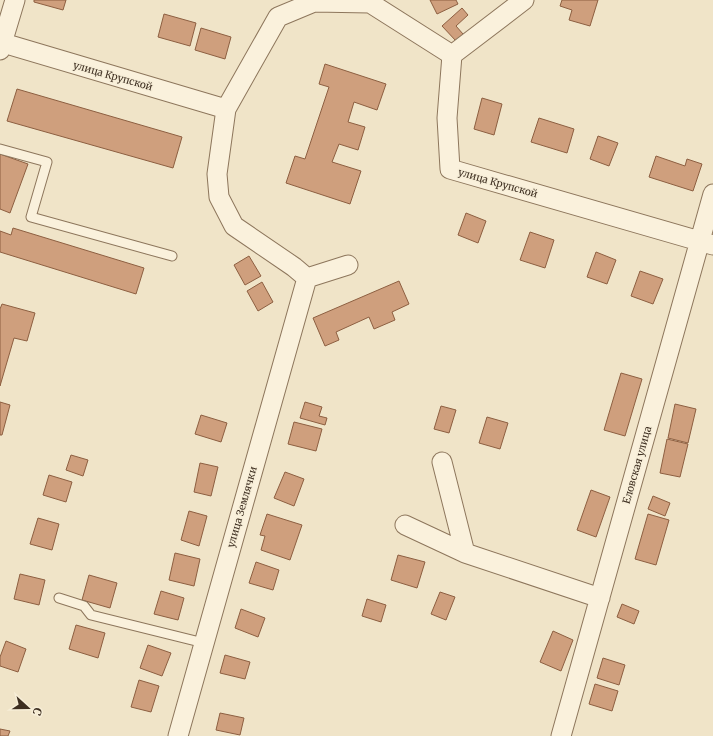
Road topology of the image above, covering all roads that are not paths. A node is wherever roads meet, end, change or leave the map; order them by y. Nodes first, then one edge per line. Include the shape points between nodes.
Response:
1 (15, 0) edge
2 (524, 0) edge
3 (371, 2) edge
4 (1, 45) edge
5 (452, 55) junction
6 (226, 109) junction
7 (0, 149) edge
8 (713, 194) edge
9 (707, 243) edge
10 (172, 256) dead end
11 (348, 265) dead end
12 (306, 278) junction
13 (442, 462) dead end
14 (405, 525) dead end
15 (465, 553) junction
16 (60, 598) dead end
17 (600, 598) junction
18 (204, 643) junction
19 (178, 736) edge
20 (561, 736) edge

1 - 4 street
2 - 5 street
3 - 5 street
3 - 6 street via 314,2 278,17
4 - 6 street, улица Крупской
5 - 9 street, улица Крупской via 446,118 450,169
6 - 12 street via 217,174 220,197 234,226
7 - 10 lane via 47,162 31,217
8 - 9 street, Еловская улица
9 - 17 street, Еловская улица
11 - 12 street
12 - 18 street, улица Землячки
13 - 15 street
14 - 15 street
15 - 17 street
16 - 18 lane via 84,606 91,615
17 - 20 street, Еловская улица
18 - 19 street, улица Землячки

